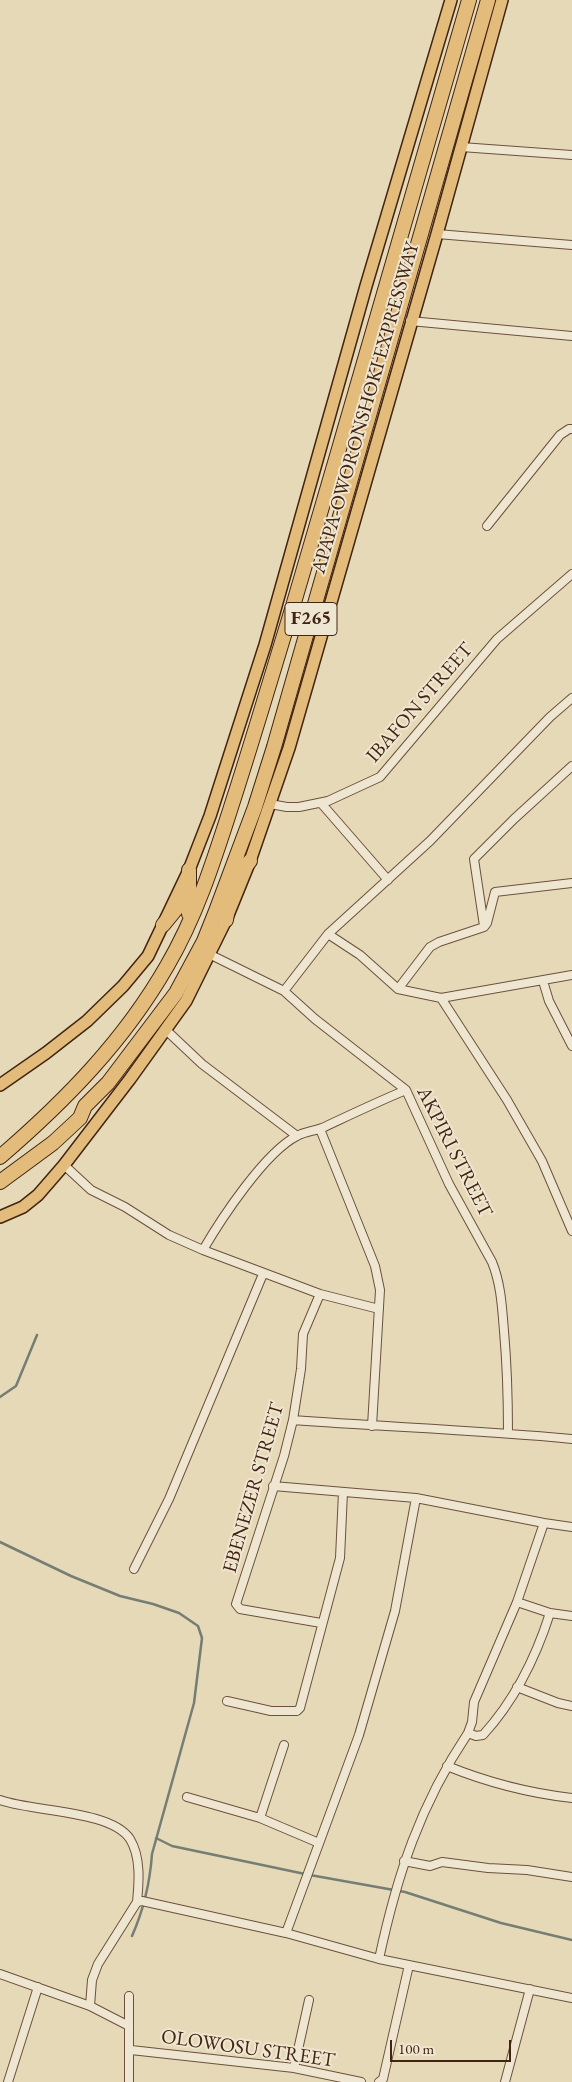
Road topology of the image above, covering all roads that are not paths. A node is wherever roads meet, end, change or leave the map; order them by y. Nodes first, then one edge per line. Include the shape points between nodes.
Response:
1 (451, 0) edge
2 (469, 0) edge
3 (488, 0) edge
4 (502, 0) edge
5 (461, 147) junction
6 (572, 155) edge
7 (437, 234) junction
8 (572, 245) edge
9 (410, 321) junction
10 (572, 336) edge
11 (572, 429) edge
12 (487, 526) dead end
13 (572, 574) edge
14 (572, 698) edge
15 (572, 766) edge
16 (321, 803) junction
17 (270, 804) junction
18 (244, 859) junction
19 (189, 870) junction
20 (208, 874) junction
21 (388, 880) junction
22 (572, 883) edge
23 (188, 894) junction
24 (221, 916) junction
25 (163, 925) junction
26 (484, 927) junction
27 (328, 934) junction
28 (182, 938) junction
29 (209, 954) junction
30 (572, 975) edge
31 (543, 981) junction
32 (398, 989) junction
33 (284, 991) junction
34 (441, 998) junction
35 (166, 1030) junction
36 (572, 1046) edge
37 (0, 1085) edge
38 (406, 1090) junction
39 (320, 1129) junction
40 (297, 1136) junction
41 (0, 1157) edge
42 (64, 1165) junction
43 (0, 1182) edge
44 (0, 1216) edge
45 (572, 1231) edge
46 (202, 1250) junction
47 (263, 1274) junction
48 (320, 1294) junction
49 (379, 1309) junction
50 (293, 1420) junction
51 (372, 1426) junction
52 (508, 1432) junction
53 (572, 1438) edge
54 (274, 1486) junction
55 (343, 1492) junction
56 (416, 1498) junction
57 (544, 1524) junction
58 (572, 1527) edge
59 (134, 1569) dead end
60 (517, 1602) junction
61 (550, 1613) junction
62 (572, 1616) edge
63 (321, 1623) junction
64 (517, 1687) junction
65 (227, 1701) dead end
66 (572, 1706) edge
67 (468, 1733) junction
68 (284, 1745) dead end
69 (447, 1766) junction
70 (187, 1796) dead end
71 (572, 1798) edge
72 (0, 1800) edge
73 (260, 1818) junction
74 (318, 1843) junction
75 (404, 1861) junction
76 (572, 1877) edge
77 (143, 1902) junction
78 (286, 1933) junction
79 (379, 1958) junction
80 (409, 1965) junction
81 (0, 1974) edge
82 (38, 1986) junction
83 (530, 1989) junction
84 (129, 1996) dead end
85 (572, 1998) edge
86 (308, 2000) dead end
87 (90, 2006) junction
88 (129, 2026) junction
89 (130, 2050) junction
90 (294, 2068) junction
91 (381, 2080) edge
92 (8, 2082) edge
93 (129, 2082) edge
94 (361, 2082) edge
95 (505, 2082) edge

1 - 19 main road, APAPA-OWORONSHOKI EXPRESSWAY via 264,645 210,816
2 - 20 highway, APAPA-OWORONSHOKI EXPRESSWAY / F265 via 254,734
3 - 18 highway, APAPA-OWORONSHOKI EXPRESSWAY / F265
4 - 5 main road, APAPA-OWORONSHOKI EXPRESSWAY
5 - 6 street
5 - 7 main road, APAPA-OWORONSHOKI EXPRESSWAY
7 - 8 street
7 - 9 main road, APAPA-OWORONSHOKI EXPRESSWAY
9 - 10 street
9 - 17 main road, APAPA-OWORONSHOKI EXPRESSWAY via 289,748
11 - 12 street via 560,435
13 - 16 street, IBAFON STREET via 497,639 380,777
14 - 21 street
15 - 26 street via 474,859
16 - 17 street, IBAFON STREET via 287,807
16 - 21 street
17 - 18 main road, APAPA-OWORONSHOKI EXPRESSWAY
18 - 24 highway, APAPA-OWORONSHOKI EXPRESSWAY / F265
18 - 24 highway via 231,882
19 - 23 highway
19 - 25 main road, APAPA-OWORONSHOKI EXPRESSWAY
20 - 23 highway
20 - 28 highway, APAPA-OWORONSHOKI EXPRESSWAY / F265
21 - 27 street
22 - 26 street via 494,892
23 - 25 highway
23 - 28 highway via 189,916
24 - 29 main road, APAPA-OWORONSHOKI EXPRESSWAY
24 - 43 highway, APAPA-OWORONSHOKI EXPRESSWAY / F265 via 176,992 108,1083 85,1106 80,1118 53,1144
25 - 37 main road, APAPA-OWORONSHOKI EXPRESSWAY via 148,956 123,986 80,1026
26 - 32 street via 430,947
27 - 32 street via 360,955
27 - 33 street
28 - 41 highway, APAPA-OWORONSHOKI EXPRESSWAY / F265 via 148,998 106,1054 47,1116
29 - 33 street, AKPIRI STREET
29 - 35 main road, APAPA-OWORONSHOKI EXPRESSWAY via 186,1001
30 - 31 street
31 - 34 street
31 - 36 street via 549,1001
32 - 34 street
33 - 38 street, AKPIRI STREET via 314,1019
34 - 45 street via 542,1161
35 - 40 street via 202,1064
35 - 42 main road, APAPA-OWORONSHOKI EXPRESSWAY
38 - 39 street
38 - 52 street, AKPIRI STREET via 449,1184 498,1275 508,1382
39 - 40 street
39 - 49 street via 374,1266 380,1290
40 - 46 street via 270,1157 219,1221
42 - 44 main road, APAPA-OWORONSHOKI EXPRESSWAY via 38,1195
42 - 46 street via 91,1190
46 - 47 street
47 - 48 street
47 - 59 street via 169,1499
48 - 49 street
48 - 50 street, EBENEZER STREET via 303,1334
49 - 51 street
50 - 51 street
50 - 54 street, EBENEZER STREET
51 - 52 street
52 - 53 street
54 - 55 street
54 - 63 street, EBENEZER STREET via 237,1607
55 - 56 street
55 - 63 street via 340,1558
56 - 57 street
56 - 74 street via 395,1611 359,1735
57 - 58 street
57 - 60 street
60 - 61 street
60 - 67 street via 474,1702
61 - 62 street
61 - 64 street via 542,1640
63 - 65 street via 297,1711 271,1711
64 - 66 street
64 - 67 street via 483,1735
67 - 69 street
68 - 73 street
69 - 71 street via 476,1778 536,1794
69 - 75 street via 430,1796
70 - 73 street
72 - 77 street via 118,1826 130,1839 137,1859
73 - 74 street
74 - 78 street
75 - 76 street via 430,1866 442,1862 527,1870
75 - 79 street
77 - 78 street
77 - 87 street via 98,1964 92,1980
78 - 79 street
79 - 80 street
80 - 83 street
80 - 91 street
81 - 82 street
82 - 87 street
82 - 92 street
83 - 85 street
83 - 95 street
84 - 88 street
86 - 90 street
87 - 88 street
88 - 89 street
89 - 90 street, OLOWOSU STREET
89 - 93 street
90 - 94 street, OLOWOSU STREET

